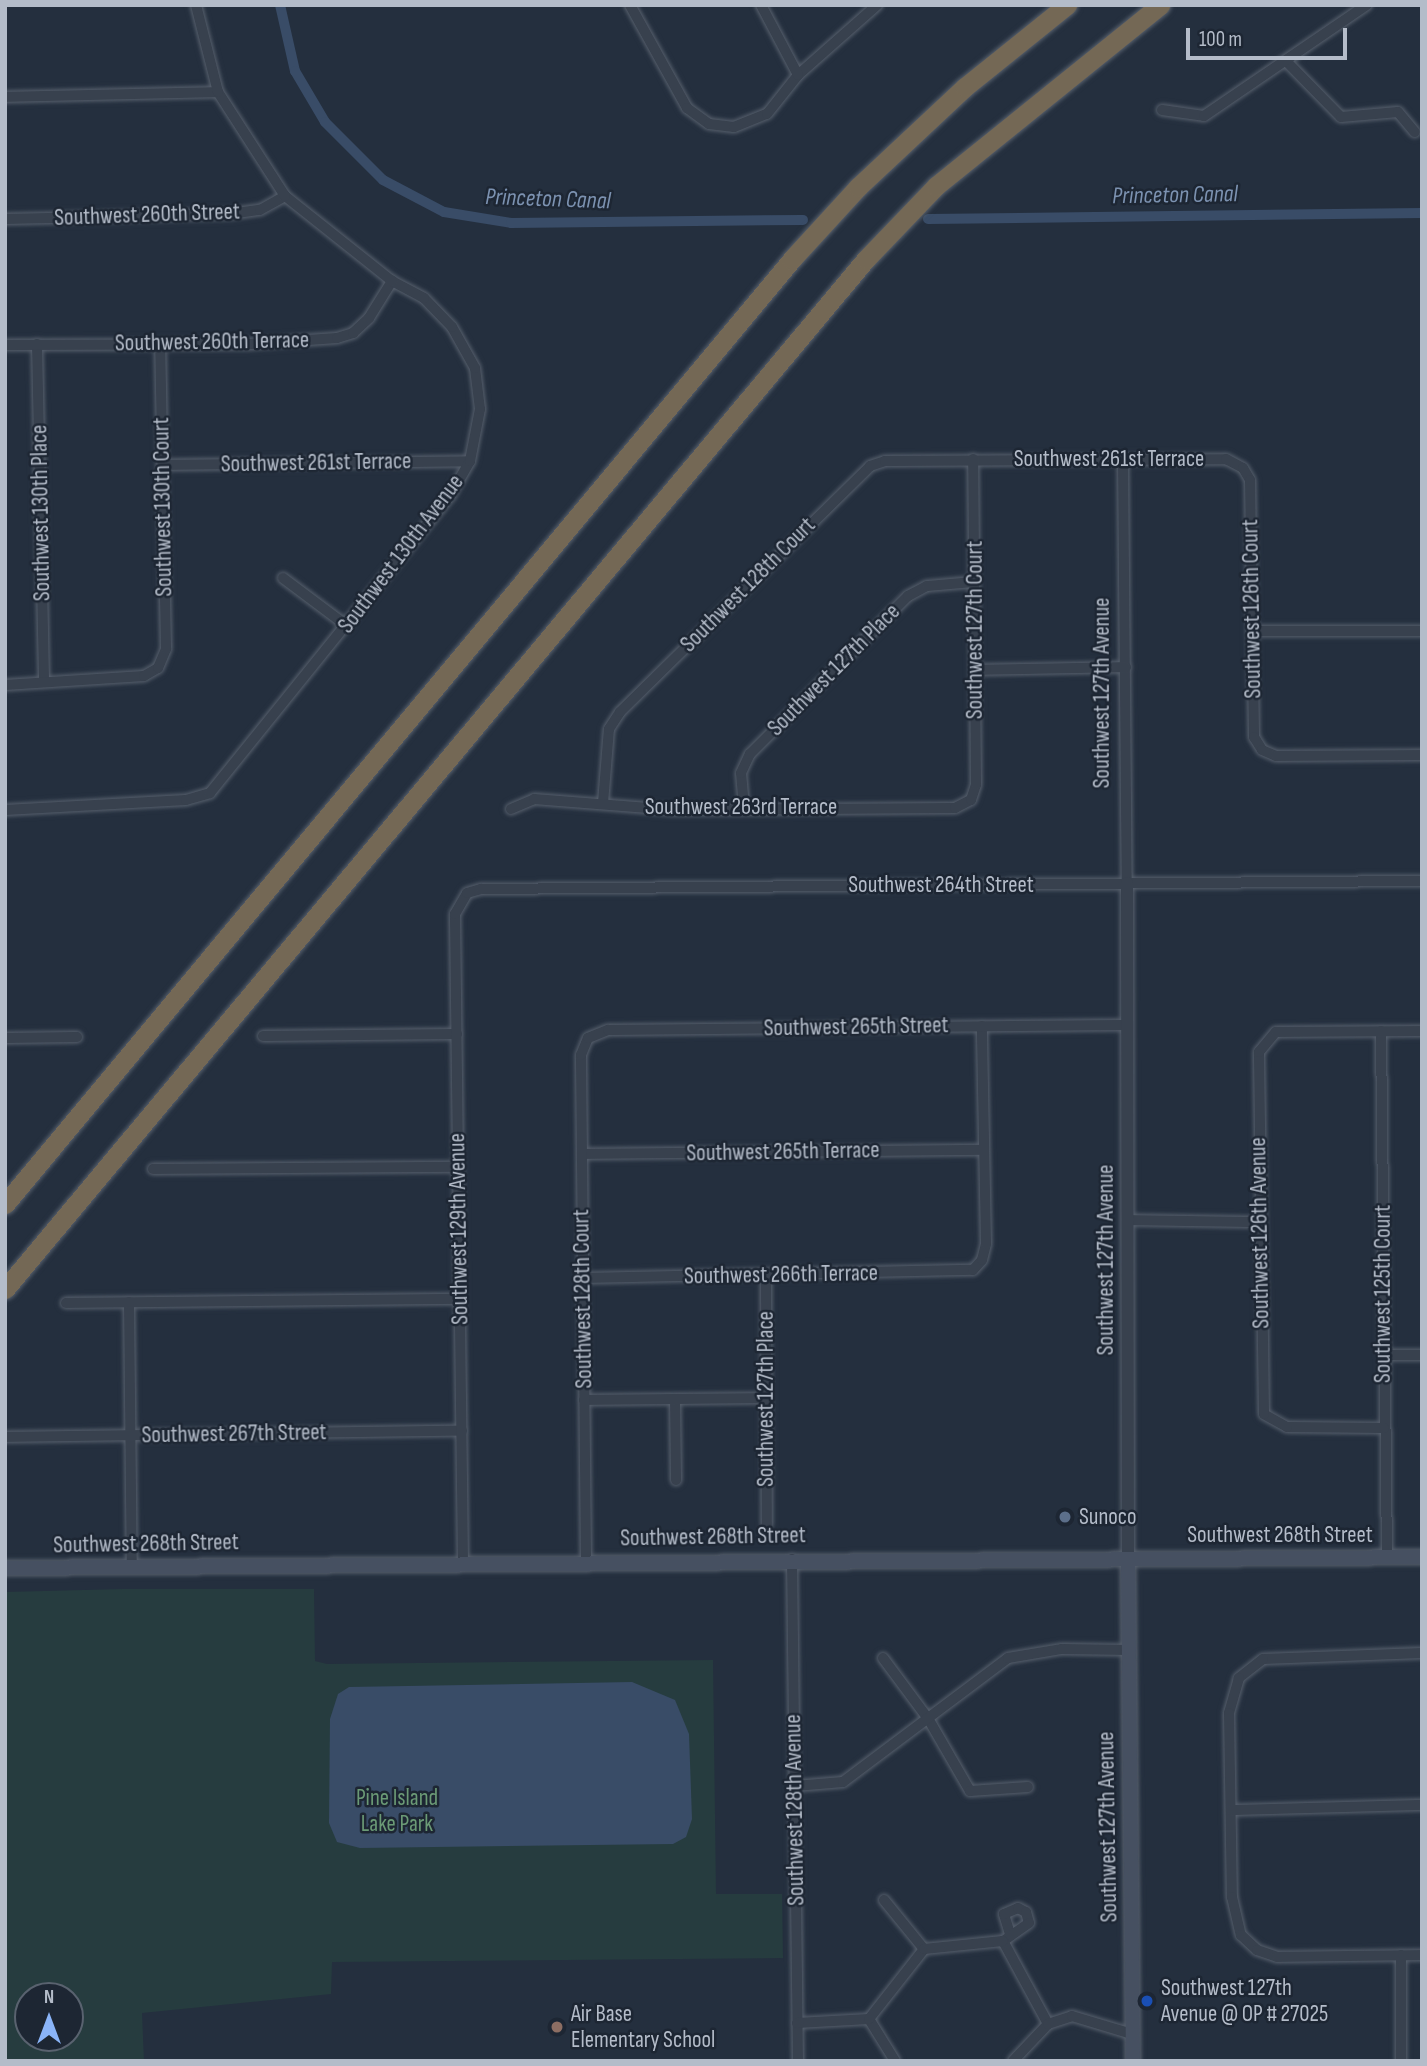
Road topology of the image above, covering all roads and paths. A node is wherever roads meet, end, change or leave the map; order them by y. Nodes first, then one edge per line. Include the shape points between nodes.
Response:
1 (196, 5) edge
2 (630, 5) edge
3 (761, 5) edge
4 (877, 5) edge
5 (1067, 5) edge
6 (1160, 5) edge
7 (1367, 5) edge
8 (1286, 61) junction
9 (798, 75) junction
10 (218, 92) junction
11 (5, 97) edge
12 (1161, 110) dead end
13 (1415, 132) dead end
14 (285, 196) junction
15 (5, 219) edge
16 (392, 281) junction
17 (37, 344) junction
18 (160, 344) junction
19 (5, 345) edge
20 (1123, 459) junction
21 (974, 460) junction
22 (470, 461) junction
23 (163, 465) junction
24 (1243, 468) joint
25 (283, 578) dead end
26 (974, 582) junction
27 (347, 626) junction
28 (1252, 631) junction
29 (1422, 631) edge
30 (1126, 667) junction
31 (975, 670) junction
32 (44, 682) junction
33 (5, 685) edge
34 (1422, 755) edge
35 (971, 800) joint
36 (603, 803) junction
37 (744, 807) junction
38 (511, 808) dead end
39 (5, 810) edge
40 (1422, 881) edge
41 (1127, 883) junction
42 (462, 897) joint
43 (1127, 1025) junction
44 (982, 1026) junction
45 (1381, 1031) junction
46 (1422, 1031) edge
47 (457, 1034) junction
48 (263, 1036) dead end
49 (76, 1037) dead end
50 (5, 1038) edge
51 (588, 1038) joint
52 (984, 1150) junction
53 (582, 1154) junction
54 (458, 1167) junction
55 (153, 1169) dead end
56 (5, 1204) edge
57 (1129, 1220) junction
58 (1260, 1222) junction
59 (766, 1275) junction
60 (583, 1278) junction
61 (5, 1289) edge
62 (460, 1299) junction
63 (129, 1302) junction
64 (66, 1303) dead end
65 (1422, 1355) edge
66 (1384, 1356) junction
67 (766, 1398) junction
68 (676, 1399) junction
69 (584, 1401) junction
70 (1384, 1427) junction
71 (462, 1431) junction
72 (130, 1435) junction
73 (5, 1437) edge
74 (676, 1479) dead end
75 (767, 1524) dead end
76 (1387, 1557) junction
77 (1422, 1557) edge
78 (792, 1559) junction
79 (1128, 1559) junction
80 (586, 1561) junction
81 (463, 1563) junction
82 (132, 1567) junction
83 (5, 1568) edge
84 (1129, 1650) junction
85 (1422, 1653) edge
86 (883, 1658) dead end
87 (929, 1720) junction
88 (795, 1786) junction
89 (1028, 1787) dead end
90 (1422, 1805) edge
91 (1231, 1810) junction
92 (884, 1900) dead end
93 (924, 1948) junction
94 (1401, 1955) junction
95 (1422, 1955) edge
96 (869, 2019) junction
97 (797, 2022) junction
98 (1048, 2024) junction
99 (1132, 2034) junction
100 (798, 2061) edge
101 (895, 2061) edge
102 (1013, 2061) edge
103 (1133, 2061) edge
104 (1401, 2061) edge

1 - 10 street, Southwest 130th Avenue
2 - 9 street via 678,97 694,116 719,127 749,125 767,114
3 - 9 street
4 - 9 street
5 - 56 highway via 965,87 858,187 792,259
6 - 61 highway via 936,186 866,258
7 - 8 street
8 - 12 street via 1204,116
8 - 13 street via 1341,117 1398,112
10 - 11 street
10 - 14 street, Southwest 130th Avenue
14 - 15 street, Southwest 260th Street via 260,210 230,214
14 - 16 street, Southwest 130th Avenue
16 - 18 street, Southwest 260th Terrace via 369,318 337,338
16 - 22 street, Southwest 130th Avenue via 424,299 452,327 475,368 480,409
17 - 18 street, Southwest 260th Terrace
17 - 19 street, Southwest 260th Terrace
17 - 32 street, Southwest 130th Place
18 - 23 street, Southwest 130th Court
20 - 21 street, Southwest 261st Terrace
20 - 24 street, Southwest 261st Terrace via 1226,459
20 - 30 street, Southwest 127th Avenue
21 - 26 street, Southwest 127th Court
21 - 36 street, Southwest 128th Court via 885,461 870,466 620,712 609,729
22 - 23 street, Southwest 261st Terrace
22 - 27 street, Southwest 130th Avenue via 450,496
23 - 32 street, Southwest 130th Court via 166,649 158,668 144,676
24 - 28 street, Southwest 126th Court via 1250,480
25 - 27 street
26 - 31 street, Southwest 127th Court
26 - 37 street, Southwest 127th Place via 927,586 908,596 750,754 741,773
27 - 39 street, Southwest 130th Avenue via 210,793 186,800
28 - 29 street
28 - 34 street, Southwest 126th Court via 1254,737 1262,750 1276,756
30 - 31 street
30 - 41 street, Southwest 127th Avenue
31 - 35 street, Southwest 127th Court via 976,785
32 - 33 street
35 - 37 street, Southwest 263rd Terrace via 955,808
36 - 37 street, Southwest 263rd Terrace via 674,810
36 - 38 street, Southwest 263rd Terrace via 534,799
40 - 41 street, Southwest 264th Street
41 - 42 street, Southwest 264th Street via 481,889
41 - 43 street, Southwest 127th Avenue
42 - 47 street, Southwest 129th Avenue via 455,914
43 - 44 street, Southwest 265th Street
43 - 57 street, Southwest 127th Avenue
44 - 51 street, Southwest 265th Street via 608,1030
44 - 52 street
45 - 46 street
45 - 58 street, Southwest 126th Avenue via 1276,1032 1262,1044 1258,1062
45 - 66 street, Southwest 125th Court
47 - 48 street
47 - 54 street, Southwest 129th Avenue
49 - 50 street
51 - 53 street, Southwest 128th Court via 581,1055
52 - 53 street, Southwest 265th Terrace
52 - 59 street, Southwest 266th Terrace via 986,1244 978,1266 958,1273
53 - 60 street, Southwest 128th Court
54 - 55 street
54 - 62 street, Southwest 129th Avenue
57 - 58 street
57 - 79 street, Southwest 127th Avenue
58 - 70 street, Southwest 126th Avenue via 1262,1403 1270,1421 1287,1427
59 - 60 street, Southwest 266th Terrace
59 - 67 street, Southwest 127th Place
60 - 69 street, Southwest 128th Court
62 - 63 street
62 - 71 street, Southwest 129th Avenue
63 - 64 street
63 - 72 street
65 - 66 street
66 - 70 street, Southwest 125th Court
67 - 68 street
67 - 75 street, Southwest 127th Place
68 - 69 street
68 - 74 street
69 - 80 street, Southwest 128th Court
70 - 76 street, Southwest 125th Court
71 - 72 street, Southwest 267th Street
71 - 81 street, Southwest 129th Avenue
72 - 73 street, Southwest 267th Street
72 - 82 street
76 - 77 main road, Southwest 268th Street
76 - 79 main road, Southwest 268th Street
78 - 79 main road, Southwest 268th Street
78 - 80 main road, Southwest 268th Street
78 - 88 street, Southwest 128th Avenue
79 - 84 main road, Southwest 127th Avenue
80 - 81 main road, Southwest 268th Street
81 - 82 main road, Southwest 268th Street
82 - 83 main road, Southwest 268th Street
84 - 87 street via 1062,1650 1008,1658
84 - 99 main road, Southwest 127th Avenue
85 - 91 street via 1275,1657 1246,1669 1230,1701
86 - 87 street
87 - 88 street via 843,1782
87 - 89 street via 970,1791
88 - 97 street, Southwest 128th Avenue
90 - 91 street
91 - 94 street via 1233,1911 1248,1943 1266,1954 1288,1958
92 - 93 street
93 - 96 street
93 - 98 street via 1006,1937
94 - 95 street
94 - 104 street
96 - 97 street
96 - 101 street
97 - 100 street, Southwest 128th Avenue
98 - 99 street via 1072,2017
98 - 102 street
99 - 103 main road, Southwest 127th Avenue

